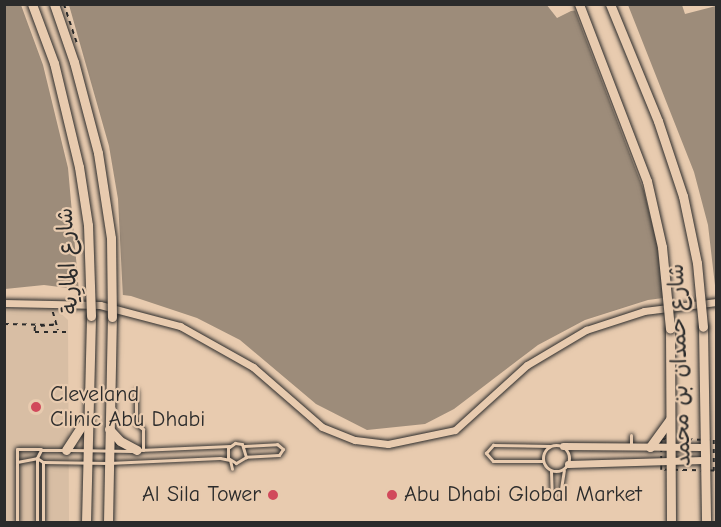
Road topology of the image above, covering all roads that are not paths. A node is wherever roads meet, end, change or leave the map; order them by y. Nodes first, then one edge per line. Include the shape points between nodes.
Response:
1 (32, 4) edge
2 (54, 4) edge
3 (579, 4) edge
4 (610, 4) edge
5 (717, 302) edge
6 (4, 303) edge
7 (136, 390) dead end
8 (88, 416) junction
9 (671, 417) junction
10 (109, 429) junction
11 (631, 435) dead end
12 (230, 446) junction
13 (244, 446) junction
14 (550, 446) junction
15 (562, 446) junction
16 (630, 447) junction
17 (650, 447) junction
18 (671, 447) junction
19 (702, 447) junction
20 (43, 449) junction
21 (66, 450) junction
22 (140, 450) junction
23 (86, 451) junction
24 (108, 451) junction
25 (246, 456) junction
26 (38, 458) junction
27 (671, 459) junction
28 (230, 460) junction
29 (703, 460) junction
30 (543, 461) junction
31 (17, 462) junction
32 (43, 462) junction
33 (86, 462) junction
34 (239, 462) junction
35 (108, 463) junction
36 (566, 466) junction
37 (551, 471) junction
38 (552, 495) dead end
39 (560, 495) dead end
40 (17, 522) edge
41 (37, 522) edge
42 (43, 522) edge
43 (86, 522) edge
44 (108, 522) edge
45 (671, 522) edge
46 (706, 522) edge

1 - 8 street, شارع المارِية, bridge via 67,110 88,225
2 - 10 street, شارع المارِية, bridge via 98,153 111,238
3 - 9 street, شارع حمدان بن محمد, bridge via 634,139 658,224 668,292
4 - 19 street, شارع حمدان بن محمد, bridge via 664,137 694,243 703,327
5 - 6 street via 644,311 586,330 527,365 455,430 388,444 355,440 322,427 253,367 180,326 126,310 52,302
7 - 22 lane via 136,424 143,429
8 - 21 street
8 - 23 street, شارع المارِية
9 - 17 street
9 - 18 street, شارع حمدان بن محمد
10 - 22 street via 120,441
10 - 24 street, شارع المارِية
11 - 16 lane
12 - 13 lane
12 - 22 lane
12 - 28 lane
13 - 25 lane
13 - 25 lane via 277,444 283,449 279,455
14 - 15 lane
14 - 30 lane
14 - 30 lane via 493,445 486,453 493,461
15 - 16 street
15 - 36 lane via 569,456
16 - 17 street
17 - 18 street
18 - 19 street
18 - 27 street, شارع حمدان بن محمد
19 - 29 street, شارع حمدان بن محمد
20 - 21 lane
20 - 26 lane
20 - 31 lane via 17,449
21 - 23 lane
22 - 24 lane
23 - 24 lane
23 - 33 street, شارع المارِية
24 - 35 street, شارع المارِية
25 - 34 lane
26 - 31 lane
26 - 32 lane
26 - 41 lane
27 - 29 street
27 - 36 street
27 - 45 street, شارع حمدان بن محمد
28 - 34 lane
28 - 34 lane via 235,469
28 - 35 lane
29 - 46 street, شارع حمدان بن محمد
30 - 37 lane
31 - 40 lane
32 - 33 lane
32 - 42 lane
33 - 35 lane
33 - 43 street, شارع المارِية
35 - 44 street, شارع المارِية
36 - 37 lane
36 - 39 lane
37 - 38 lane

